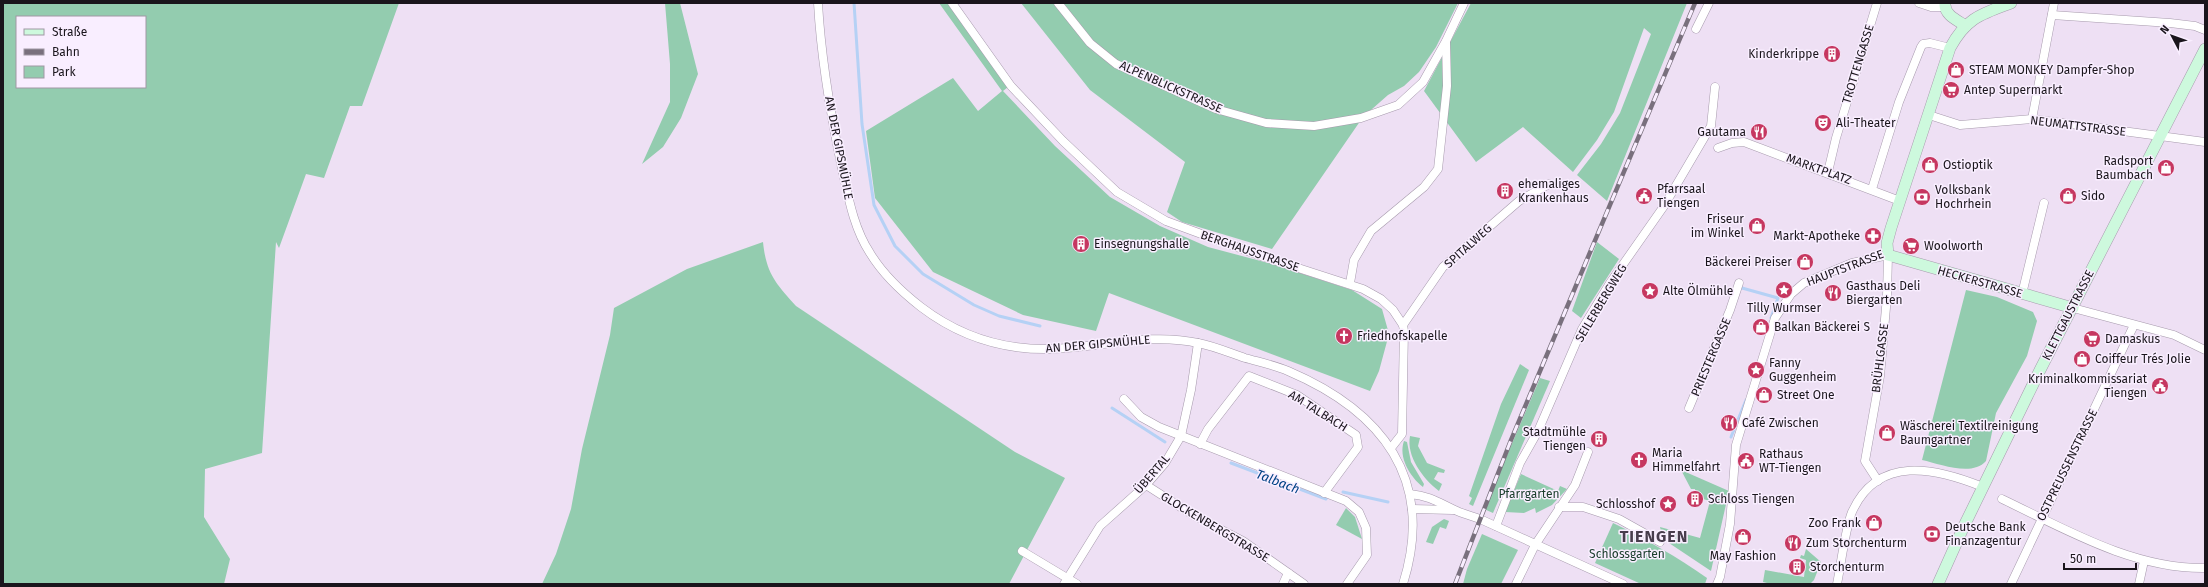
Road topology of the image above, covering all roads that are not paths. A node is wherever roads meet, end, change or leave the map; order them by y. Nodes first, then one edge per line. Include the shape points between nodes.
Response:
1 (818, 3) edge
2 (952, 3) edge
3 (1058, 3) edge
4 (1464, 3) edge
5 (1709, 3) edge
6 (1877, 3) edge
7 (1919, 3) edge
8 (2011, 3) edge
9 (2054, 3) edge
10 (1945, 5) edge
11 (2052, 15) junction
12 (1966, 26) junction
13 (1696, 29) dead end
14 (2205, 30) edge
15 (1446, 41) junction
16 (1950, 48) junction
17 (2205, 49) edge
18 (1715, 87) dead end
19 (1929, 115) junction
20 (2032, 119) junction
21 (2161, 137) junction
22 (2205, 142) edge
23 (1718, 148) dead end
24 (1828, 172) junction
25 (1549, 184) dead end
26 (1872, 189) junction
27 (1900, 201) junction
28 (2044, 202) dead end
29 (1888, 255) junction
30 (1350, 283) junction
31 (1739, 283) dead end
32 (2022, 294) junction
33 (2073, 308) junction
34 (1403, 325) junction
35 (2134, 325) junction
36 (1198, 343) junction
37 (2205, 350) edge
38 (1124, 398) dead end
39 (1689, 408) dead end
40 (1181, 436) junction
41 (1200, 444) junction
42 (1391, 448) junction
43 (1588, 452) dead end
44 (1878, 481) junction
45 (1146, 485) junction
46 (1983, 487) junction
47 (1324, 493) junction
48 (1410, 494) junction
49 (2002, 499) dead end
50 (1559, 507) junction
51 (1412, 509) junction
52 (1456, 510) junction
53 (2042, 518) junction
54 (1496, 526) junction
55 (1660, 542) dead end
56 (1535, 545) junction
57 (1022, 551) dead end
58 (2144, 561) junction
59 (2205, 568) edge
60 (1288, 573) junction
61 (1066, 581) edge
62 (1077, 584) edge
63 (1283, 584) edge
64 (1304, 584) edge
65 (1347, 584) edge
66 (1403, 584) edge
67 (1516, 584) edge
68 (1623, 584) edge
69 (1717, 584) edge
70 (1837, 584) edge
71 (1938, 584) edge
72 (2011, 584) edge
73 (2138, 584) edge

1 - 36 street, AN DER GIPSMÜHLE via 820,39 837,144 852,213 870,254 920,306 959,330 997,345 1050,349 1158,339
2 - 30 street, BERGHAUSSTRASSE via 1011,86 1063,141 1117,192 1166,221 1261,256
3 - 15 street, ALPENBLICKSTRASSE via 1090,43 1116,64 1216,109 1266,123 1314,126 1361,118 1398,105 1423,82
4 - 15 street, ALPENBLICKSTRASSE
5 - 13 street
6 - 24 street, TROTTENGASSE
7 - 10 street via 1931,7
8 - 12 main road, HAUPTSTRASSE via 1976,16
9 - 11 street
10 - 12 main road via 1951,16
11 - 14 street via 2170,22
11 - 20 street
12 - 16 main road, HAUPTSTRASSE
15 - 30 street via 1447,86 1438,169 1424,187 1371,231 1354,260
16 - 19 main road, HAUPTSTRASSE
16 - 26 street via 1930,43 1921,47 1899,102
17 - 21 main road, KLETTGAUSTRASSE
18 - 54 street, SEILERBERGWEG via 1711,126 1664,206 1610,283 1582,329 1538,430 1520,463
19 - 20 street, NEUMATTSTRASSE via 1960,125
19 - 27 main road, HAUPTSTRASSE
20 - 21 street, NEUMATTSTRASSE
21 - 22 street, NEUMATTSTRASSE
21 - 33 main road, KLETTGAUSTRASSE
23 - 24 street, MARKTPLATZ via 1744,142
24 - 26 street, MARKTPLATZ
25 - 34 street, SPITALWEG via 1519,201 1443,267
26 - 27 street, MARKTPLATZ
27 - 29 main road, HAUPTSTRASSE via 1887,243
28 - 32 street
29 - 32 main road, HECKERSTRASSE
29 - 44 street, BRÜHLGASSE via 1880,376 1865,461
29 - 69 street, HAUPTSTRASSE via 1852,263 1804,283 1791,294 1775,318 1736,445 1730,524
30 - 34 street, BERGHAUSSTRASSE via 1381,299 1393,310
31 - 39 street, PRIESTERGASSE
32 - 33 main road, HECKERSTRASSE
33 - 35 street
33 - 46 main road, KLETTGAUSTRASSE
34 - 42 street via 1402,434
35 - 37 street via 2174,335
35 - 53 street, OSTPREUSSENSTRASSE
36 - 40 street, ÜBERTAL
36 - 42 street, AN DER GIPSMÜHLE via 1286,370 1320,387 1357,412 1376,429
38 - 40 street via 1141,417
40 - 41 street
40 - 45 street, ÜBERTAL via 1165,463
41 - 47 street
41 - 47 street, AM TALBACH via 1208,429 1249,376 1297,395 1356,435 1358,447
42 - 48 street, AN DER GIPSMÜHLE via 1402,468
43 - 50 street via 1575,485
44 - 46 street via 1886,476 1918,469 1938,472
44 - 70 street via 1861,497 1852,513
45 - 60 street, GLOCKENBERGSTRASSE via 1193,515 1243,541
45 - 61 street, ÜBERTAL via 1100,526
46 - 71 main road, KLETTGAUSTRASSE
47 - 65 street via 1346,501 1355,508 1366,528 1367,555
48 - 51 street, AN DER GIPSMÜHLE
48 - 52 street via 1427,496
49 - 53 street
50 - 55 street via 1583,507 1619,519
50 - 56 street
51 - 52 street
51 - 66 street, AN DER GIPSMÜHLE via 1413,541
52 - 54 street
53 - 58 street
53 - 72 street, OSTPREUSSENSTRASSE
54 - 56 street
56 - 67 street
56 - 68 street
57 - 61 street
58 - 59 street
58 - 73 street
60 - 63 street
60 - 64 street, GLOCKENBERGSTRASSE
61 - 62 street

